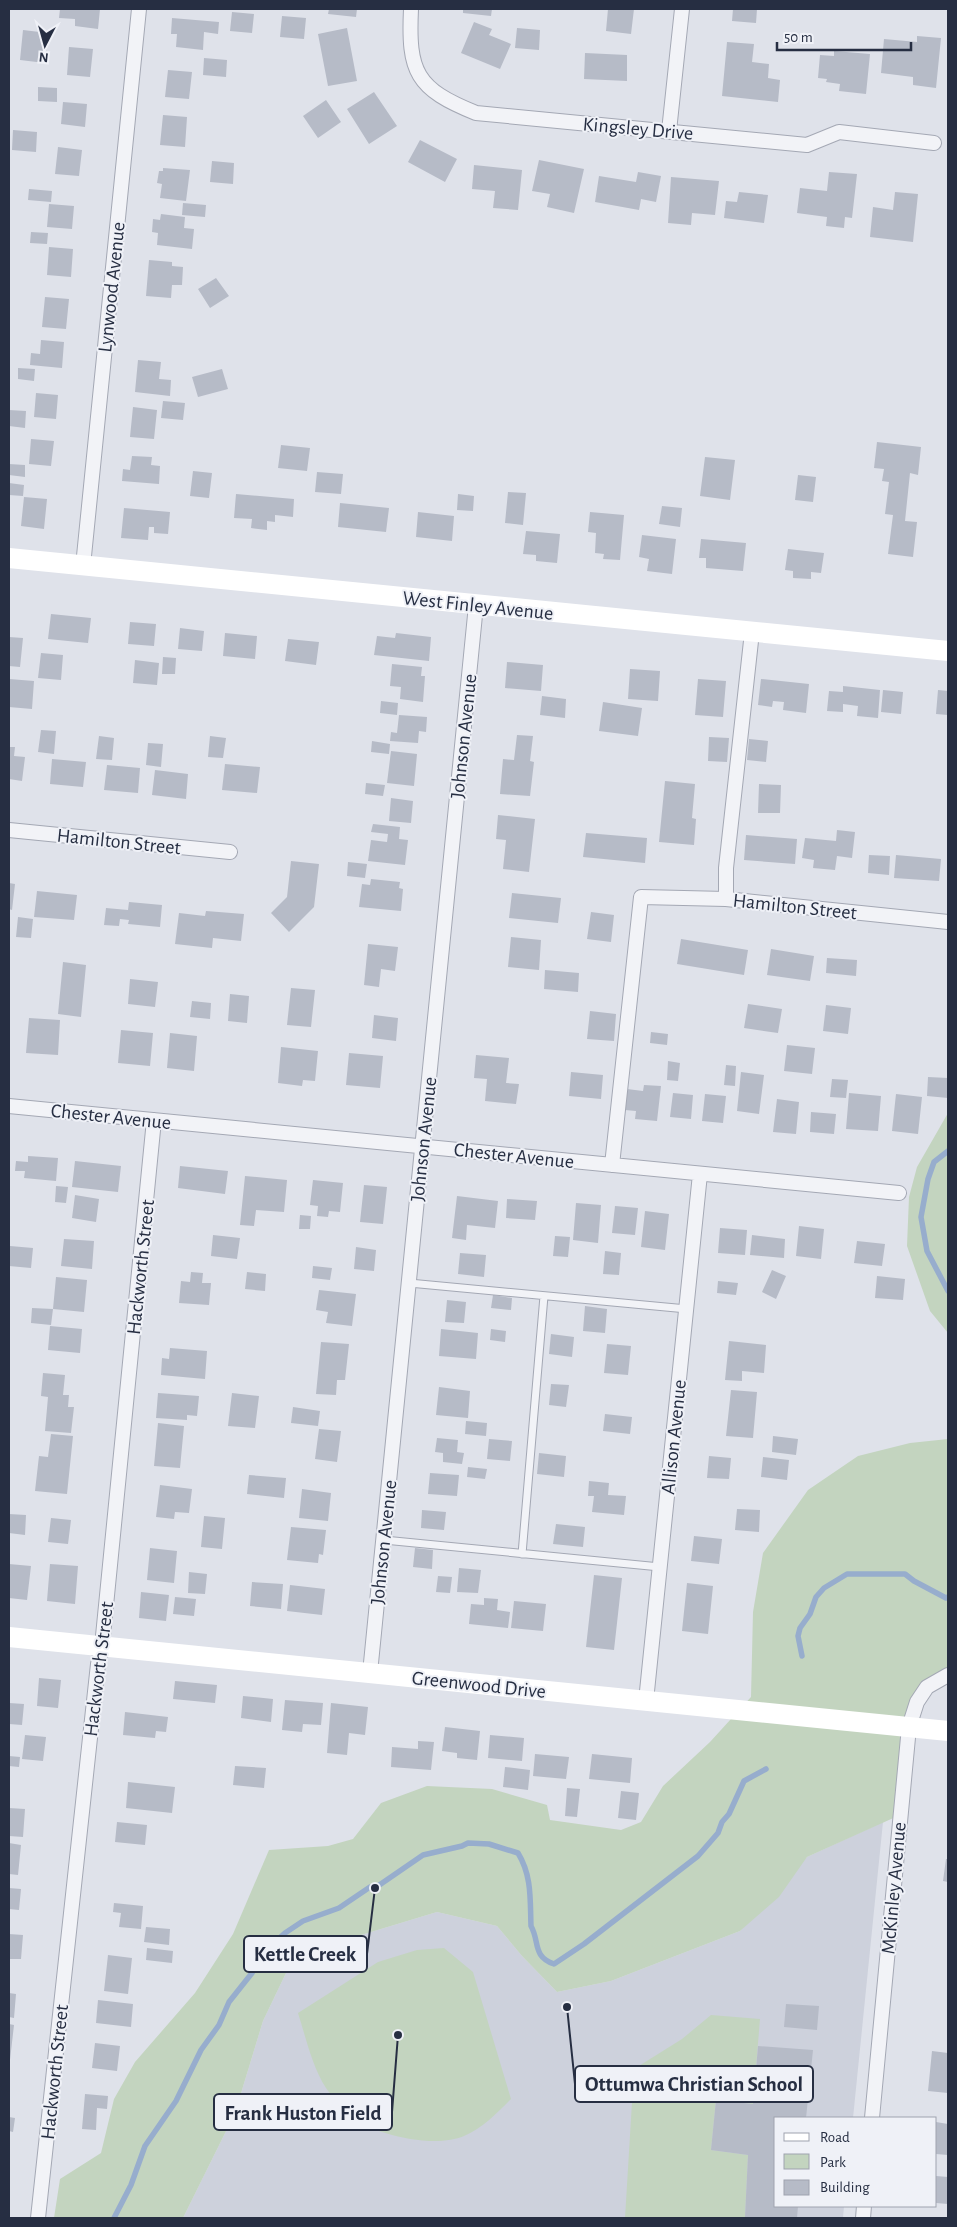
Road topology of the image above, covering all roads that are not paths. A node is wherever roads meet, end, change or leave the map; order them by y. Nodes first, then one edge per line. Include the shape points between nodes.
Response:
1 (138, 9) edge
2 (411, 9) edge
3 (682, 9) edge
4 (669, 131) junction
5 (934, 143) dead end
6 (9, 558) edge
7 (83, 566) junction
8 (476, 605) junction
9 (752, 632) junction
10 (948, 651) edge
11 (9, 830) edge
12 (230, 852) dead end
13 (726, 899) junction
14 (948, 922) edge
15 (9, 1106) edge
16 (154, 1120) junction
17 (422, 1146) junction
18 (612, 1165) junction
19 (700, 1174) junction
20 (899, 1193) dead end
21 (409, 1283) junction
22 (544, 1296) junction
23 (687, 1309) junction
24 (384, 1540) junction
25 (522, 1554) junction
26 (660, 1567) junction
27 (9, 1637) edge
28 (102, 1646) junction
29 (370, 1673) junction
30 (948, 1675) edge
31 (646, 1701) junction
32 (909, 1727) junction
33 (948, 1731) edge
34 (872, 2117) edge
35 (38, 2218) edge

1 - 7 street, Lynwood Avenue
2 - 4 street, Kingsley Drive via 410,40 415,68 427,87 448,102 476,113
3 - 4 street
4 - 5 street, Kingsley Drive via 807,145 839,132
6 - 7 street, West Finley Avenue
7 - 8 street, West Finley Avenue
8 - 9 street, West Finley Avenue
8 - 17 street, Johnson Avenue
9 - 10 street, West Finley Avenue
9 - 13 street via 726,868
11 - 12 street, Hamilton Street
13 - 14 street, Hamilton Street
13 - 18 street, Hamilton Street via 641,897
15 - 16 street, Chester Avenue
16 - 17 street, Chester Avenue
16 - 28 street, Hackworth Street
17 - 18 street, Chester Avenue
17 - 21 street, Johnson Avenue
18 - 19 street, Chester Avenue
19 - 20 street, Chester Avenue
19 - 23 street, Allison Avenue
21 - 22 lane
21 - 24 street, Johnson Avenue
22 - 23 lane
22 - 25 lane
23 - 26 street, Allison Avenue
24 - 25 lane
24 - 29 street, Johnson Avenue
25 - 26 lane
26 - 31 street, Allison Avenue
27 - 28 street, Greenwood Drive
28 - 29 street, Greenwood Drive
28 - 35 street, Hackworth Street
29 - 31 street, Greenwood Drive
30 - 32 street, McKinley Avenue via 927,1687 917,1702
31 - 32 street, Greenwood Drive
32 - 33 street, Greenwood Drive
32 - 34 street, McKinley Avenue

